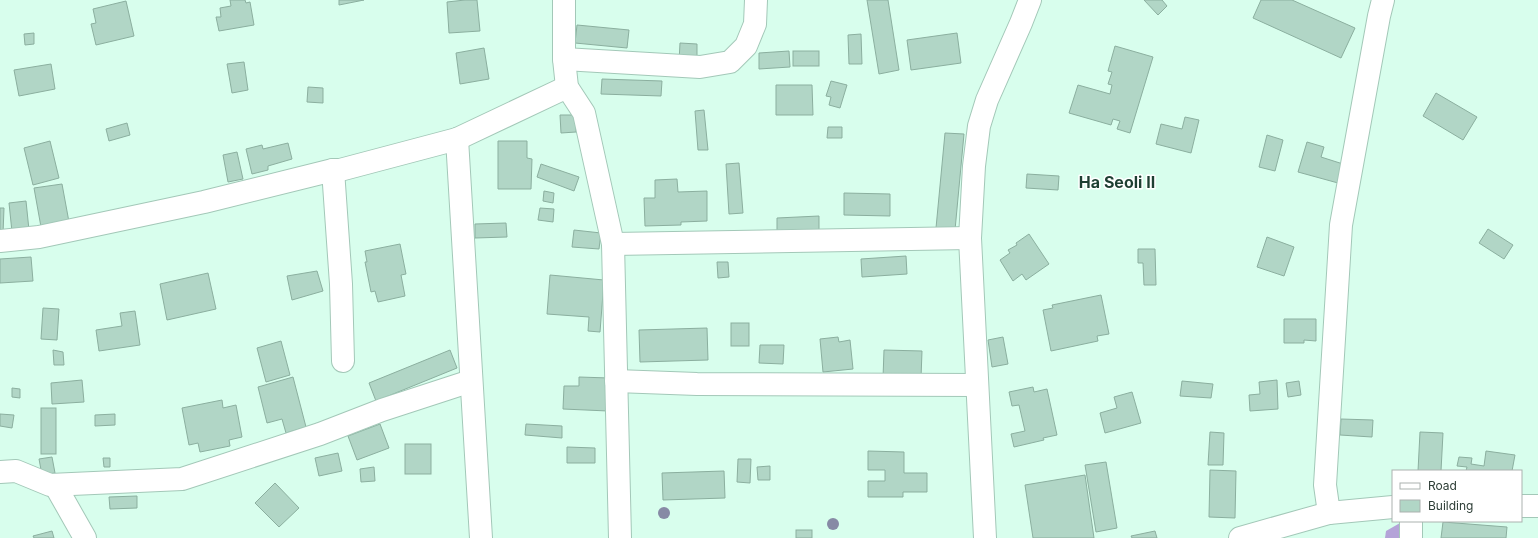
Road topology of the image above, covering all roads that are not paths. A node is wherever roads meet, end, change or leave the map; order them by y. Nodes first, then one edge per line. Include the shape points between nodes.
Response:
1 (564, 0) edge
2 (756, 0) edge
3 (1030, 0) edge
4 (1383, 0) edge
5 (564, 59) junction
6 (567, 87) junction
7 (457, 139) junction
8 (333, 170) junction
9 (970, 238) junction
10 (0, 242) edge
11 (613, 244) junction
12 (343, 362) dead end
13 (471, 380) junction
14 (616, 381) junction
15 (977, 385) junction
16 (0, 472) edge
17 (53, 485) junction
18 (1522, 506) edge
19 (1538, 506) edge
20 (1392, 507) edge
21 (1329, 513) junction
22 (1411, 522) edge
23 (85, 538) edge
24 (481, 538) edge
25 (620, 538) edge
26 (985, 538) edge
27 (1240, 538) edge
28 (1411, 538) edge

1 - 5 street
2 - 5 street via 755,24 746,46 730,62 700,67
3 - 9 street via 987,100 979,126
4 - 21 street via 1341,225 1325,485
5 - 6 street
6 - 7 street
6 - 11 street via 584,113
7 - 8 street
7 - 13 street
8 - 10 street via 204,202 39,237
8 - 12 street via 341,284
9 - 11 street
9 - 15 street
11 - 14 street
13 - 17 street via 320,434 182,479
13 - 24 street
14 - 15 street via 697,384
14 - 25 street
15 - 26 street
16 - 17 street via 16,471
17 - 23 street
18 - 19 street
20 - 21 street
21 - 27 street
22 - 28 street

